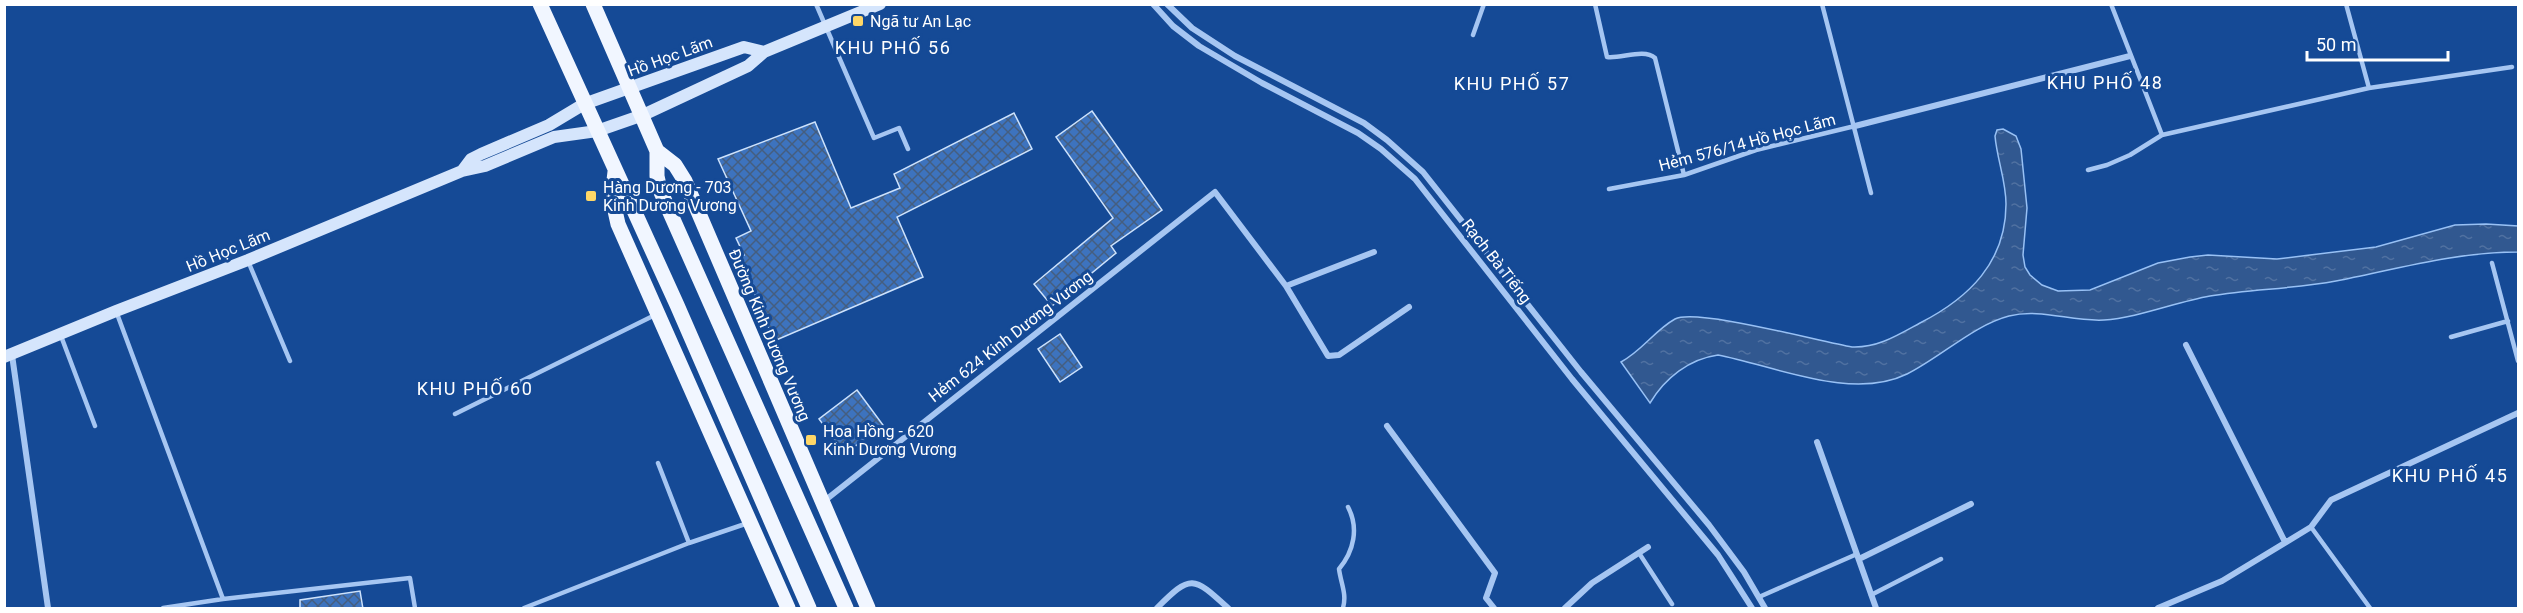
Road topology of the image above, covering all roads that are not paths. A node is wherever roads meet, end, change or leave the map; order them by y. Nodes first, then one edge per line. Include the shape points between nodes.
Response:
1 (540, 4) edge
2 (593, 4) edge
3 (816, 4) edge
4 (880, 4) edge
5 (1153, 4) edge
6 (1167, 4) edge
7 (1484, 4) edge
8 (1595, 4) edge
9 (1822, 4) edge
10 (2111, 4) edge
11 (2346, 4) edge
12 (825, 26) junction
13 (1473, 35) dead end
14 (764, 52) junction
15 (2130, 56) junction
16 (2512, 67) dead end
17 (631, 88) junction
18 (2369, 88) junction
19 (584, 104) junction
20 (643, 115) junction
21 (1855, 126) junction
22 (597, 131) junction
23 (2162, 135) junction
24 (909, 150) dead end
25 (657, 151) junction
26 (2088, 170) dead end
27 (462, 171) junction
28 (615, 172) junction
29 (1684, 175) junction
30 (1609, 189) dead end
31 (1871, 193) dead end
32 (1374, 252) dead end
33 (248, 260) junction
34 (2492, 263) dead end
35 (1286, 286) junction
36 (1409, 307) dead end
37 (116, 311) junction
38 (657, 314) junction
39 (2508, 321) junction
40 (60, 334) junction
41 (2451, 337) dead end
42 (2186, 345) dead end
43 (8, 356) edge
44 (290, 361) dead end
45 (2518, 361) edge
46 (783, 410) junction
47 (2518, 413) edge
48 (455, 414) dead end
49 (763, 419) junction
50 (95, 426) dead end
51 (1387, 426) dead end
52 (1817, 442) dead end
53 (658, 463) dead end
54 (822, 502) junction
55 (1971, 504) dead end
56 (1348, 507) dead end
57 (804, 516) junction
58 (750, 522) junction
59 (2311, 526) junction
60 (2285, 542) junction
61 (689, 543) junction
62 (1648, 547) dead end
63 (1639, 553) junction
64 (1858, 557) junction
65 (1941, 559) dead end
66 (1871, 595) junction
67 (1759, 597) junction
68 (223, 599) junction
69 (1672, 604) dead end
70 (48, 609) edge
71 (163, 609) edge
72 (415, 609) edge
73 (524, 609) edge
74 (788, 609) edge
75 (809, 609) edge
76 (846, 609) edge
77 (868, 609) edge
78 (1156, 609) edge
79 (1228, 609) edge
80 (1343, 609) edge
81 (1494, 609) edge
82 (1564, 609) edge
83 (1752, 609) edge
84 (1765, 609) edge
85 (1876, 609) edge
86 (2158, 609) edge
87 (2370, 609) edge

1 - 19 main road
2 - 17 main road, Đường Kinh Dương Vương
3 - 12 lane
4 - 12 main road, Hồ Học Lãm
5 - 83 street, Rạch Bà Tiếng via 1199,46 1358,133 1415,180 1712,547
6 - 67 street, Rạch Bà Tiếng via 1192,28 1235,56 1364,123 1423,172 1709,525
7 - 13 lane
8 - 29 lane via 1606,57 1644,53 1654,58
9 - 21 lane
10 - 15 lane
11 - 18 lane
12 - 14 main road, Hồ Học Lãm
12 - 24 lane via 874,138 899,128
14 - 17 main road, Hồ Học Lãm via 744,47
14 - 20 main road, Hồ Học Lãm via 748,66
15 - 21 street
15 - 23 lane
16 - 18 lane
17 - 19 main road, Hồ Học Lãm
17 - 20 main road, Đường Kinh Dương Vương
18 - 23 lane
19 - 22 main road
19 - 27 main road, Hồ Học Lãm via 549,125 471,159
20 - 22 main road, Hồ Học Lãm
20 - 25 main road, Đường Kinh Dương Vương
21 - 29 lane, Hẻm 576/14 Hồ Học Lãm via 1756,150
21 - 31 lane
22 - 27 main road, Hồ Học Lãm via 554,137 485,166
22 - 28 main road
23 - 26 lane via 2130,155
25 - 46 main road, Đường Kinh Dương Vương via 675,165 685,181
25 - 49 main road, Đường Kinh Dương Vương via 660,190
27 - 33 main road, Hồ Học Lãm
28 - 38 main road via 612,197 616,218
28 - 75 main road
29 - 30 lane, Hẻm 576/14 Hồ Học Lãm
32 - 35 street
33 - 37 main road, Hồ Học Lãm
33 - 44 lane
34 - 39 lane
35 - 36 street via 1331,357
35 - 54 street, Hẻm 624 Kinh Dương Vương via 1215,192
37 - 40 main road, Hồ Học Lãm
37 - 68 lane
38 - 48 lane
38 - 58 main road
39 - 41 lane
39 - 45 lane
40 - 43 main road, Hồ Học Lãm
40 - 50 lane
42 - 60 street
43 - 70 street
46 - 49 main road
46 - 54 main road, Đường Kinh Dương Vương
47 - 59 street via 2331,500
49 - 57 main road, Đường Kinh Dương Vương
51 - 81 street via 1495,573 1486,598
52 - 64 street
53 - 61 lane
54 - 57 main road
54 - 77 main road, Đường Kinh Dương Vương
55 - 64 street
56 - 80 lane via 1354,528 1350,556 1339,569 1347,596
57 - 76 main road, Đường Kinh Dương Vương
58 - 61 lane
58 - 74 main road
59 - 60 street
59 - 87 lane
60 - 86 street via 2222,581
61 - 73 lane
62 - 63 street
63 - 69 lane
63 - 82 street via 1592,583
64 - 66 street
64 - 67 lane
65 - 66 lane
66 - 85 street
67 - 84 street, Rạch Bà Tiếng
68 - 71 lane
68 - 72 lane via 410,578
78 - 79 street via 1179,586 1191,582 1202,585

